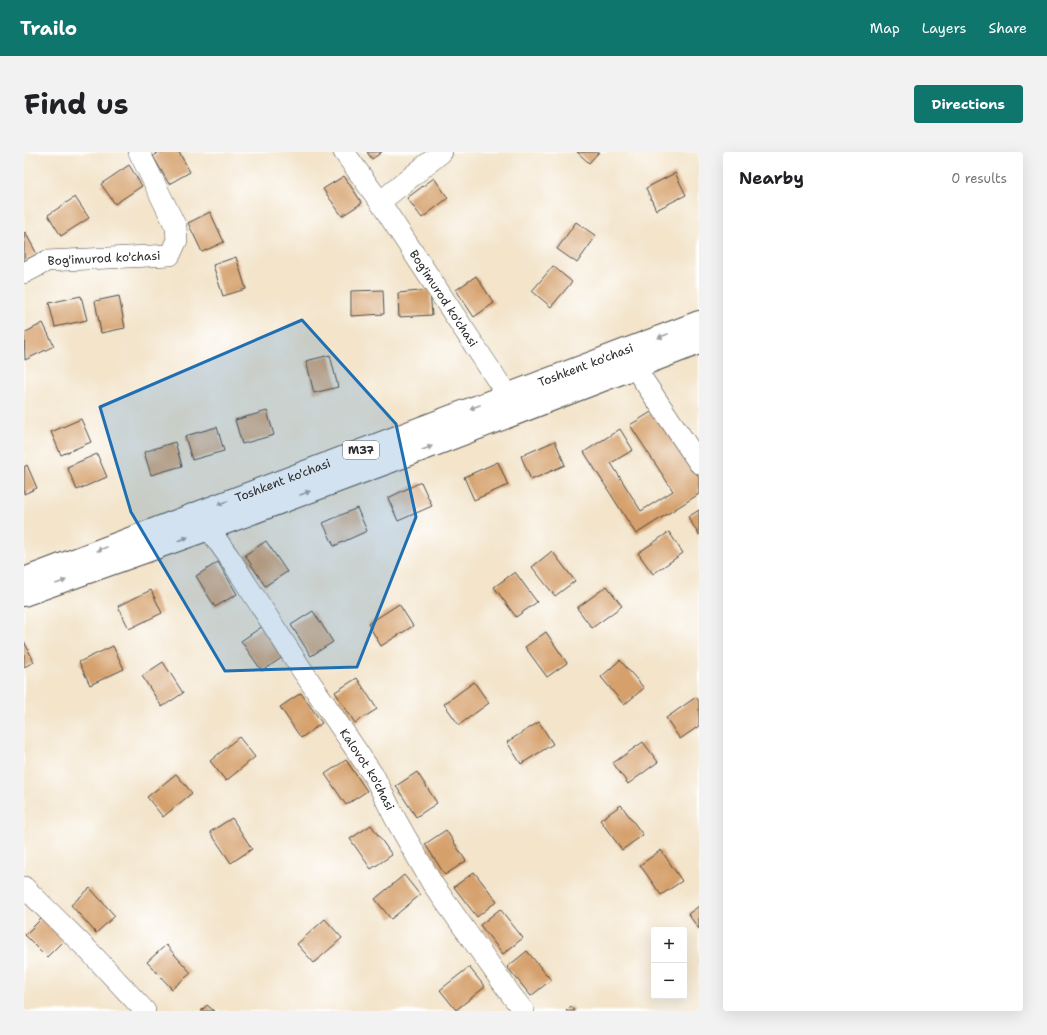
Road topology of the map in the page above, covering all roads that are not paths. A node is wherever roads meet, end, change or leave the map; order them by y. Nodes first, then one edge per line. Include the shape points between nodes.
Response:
1 (139, 152) edge
2 (344, 152) edge
3 (442, 152) edge
4 (380, 202) junction
5 (24, 273) edge
6 (699, 322) edge
7 (699, 343) edge
8 (635, 368) junction
9 (507, 394) junction
10 (699, 463) edge
11 (209, 530) junction
12 (24, 579) edge
13 (24, 595) edge
14 (24, 887) edge
15 (145, 1011) edge
16 (524, 1011) edge

1 - 5 street, Bog'imurod ko'chasi via 176,227 177,240 170,255 47,261
2 - 4 street, Bog'imurod ko'chasi
3 - 4 street
4 - 9 street, Bog'imurod ko'chasi
6 -> 9 highway, Toshkent ko'chasi / M37
7 - 8 highway, Toshkent ko'chasi / M37
8 - 10 street
11 -> 8 highway, Toshkent ko'chasi / M37
9 -> 12 highway, Toshkent ko'chasi / M37
13 -> 11 highway, Toshkent ko'chasi / M37
11 - 16 street, Kalovot ko'chasi via 230,557 375,778 432,883
14 - 15 street

